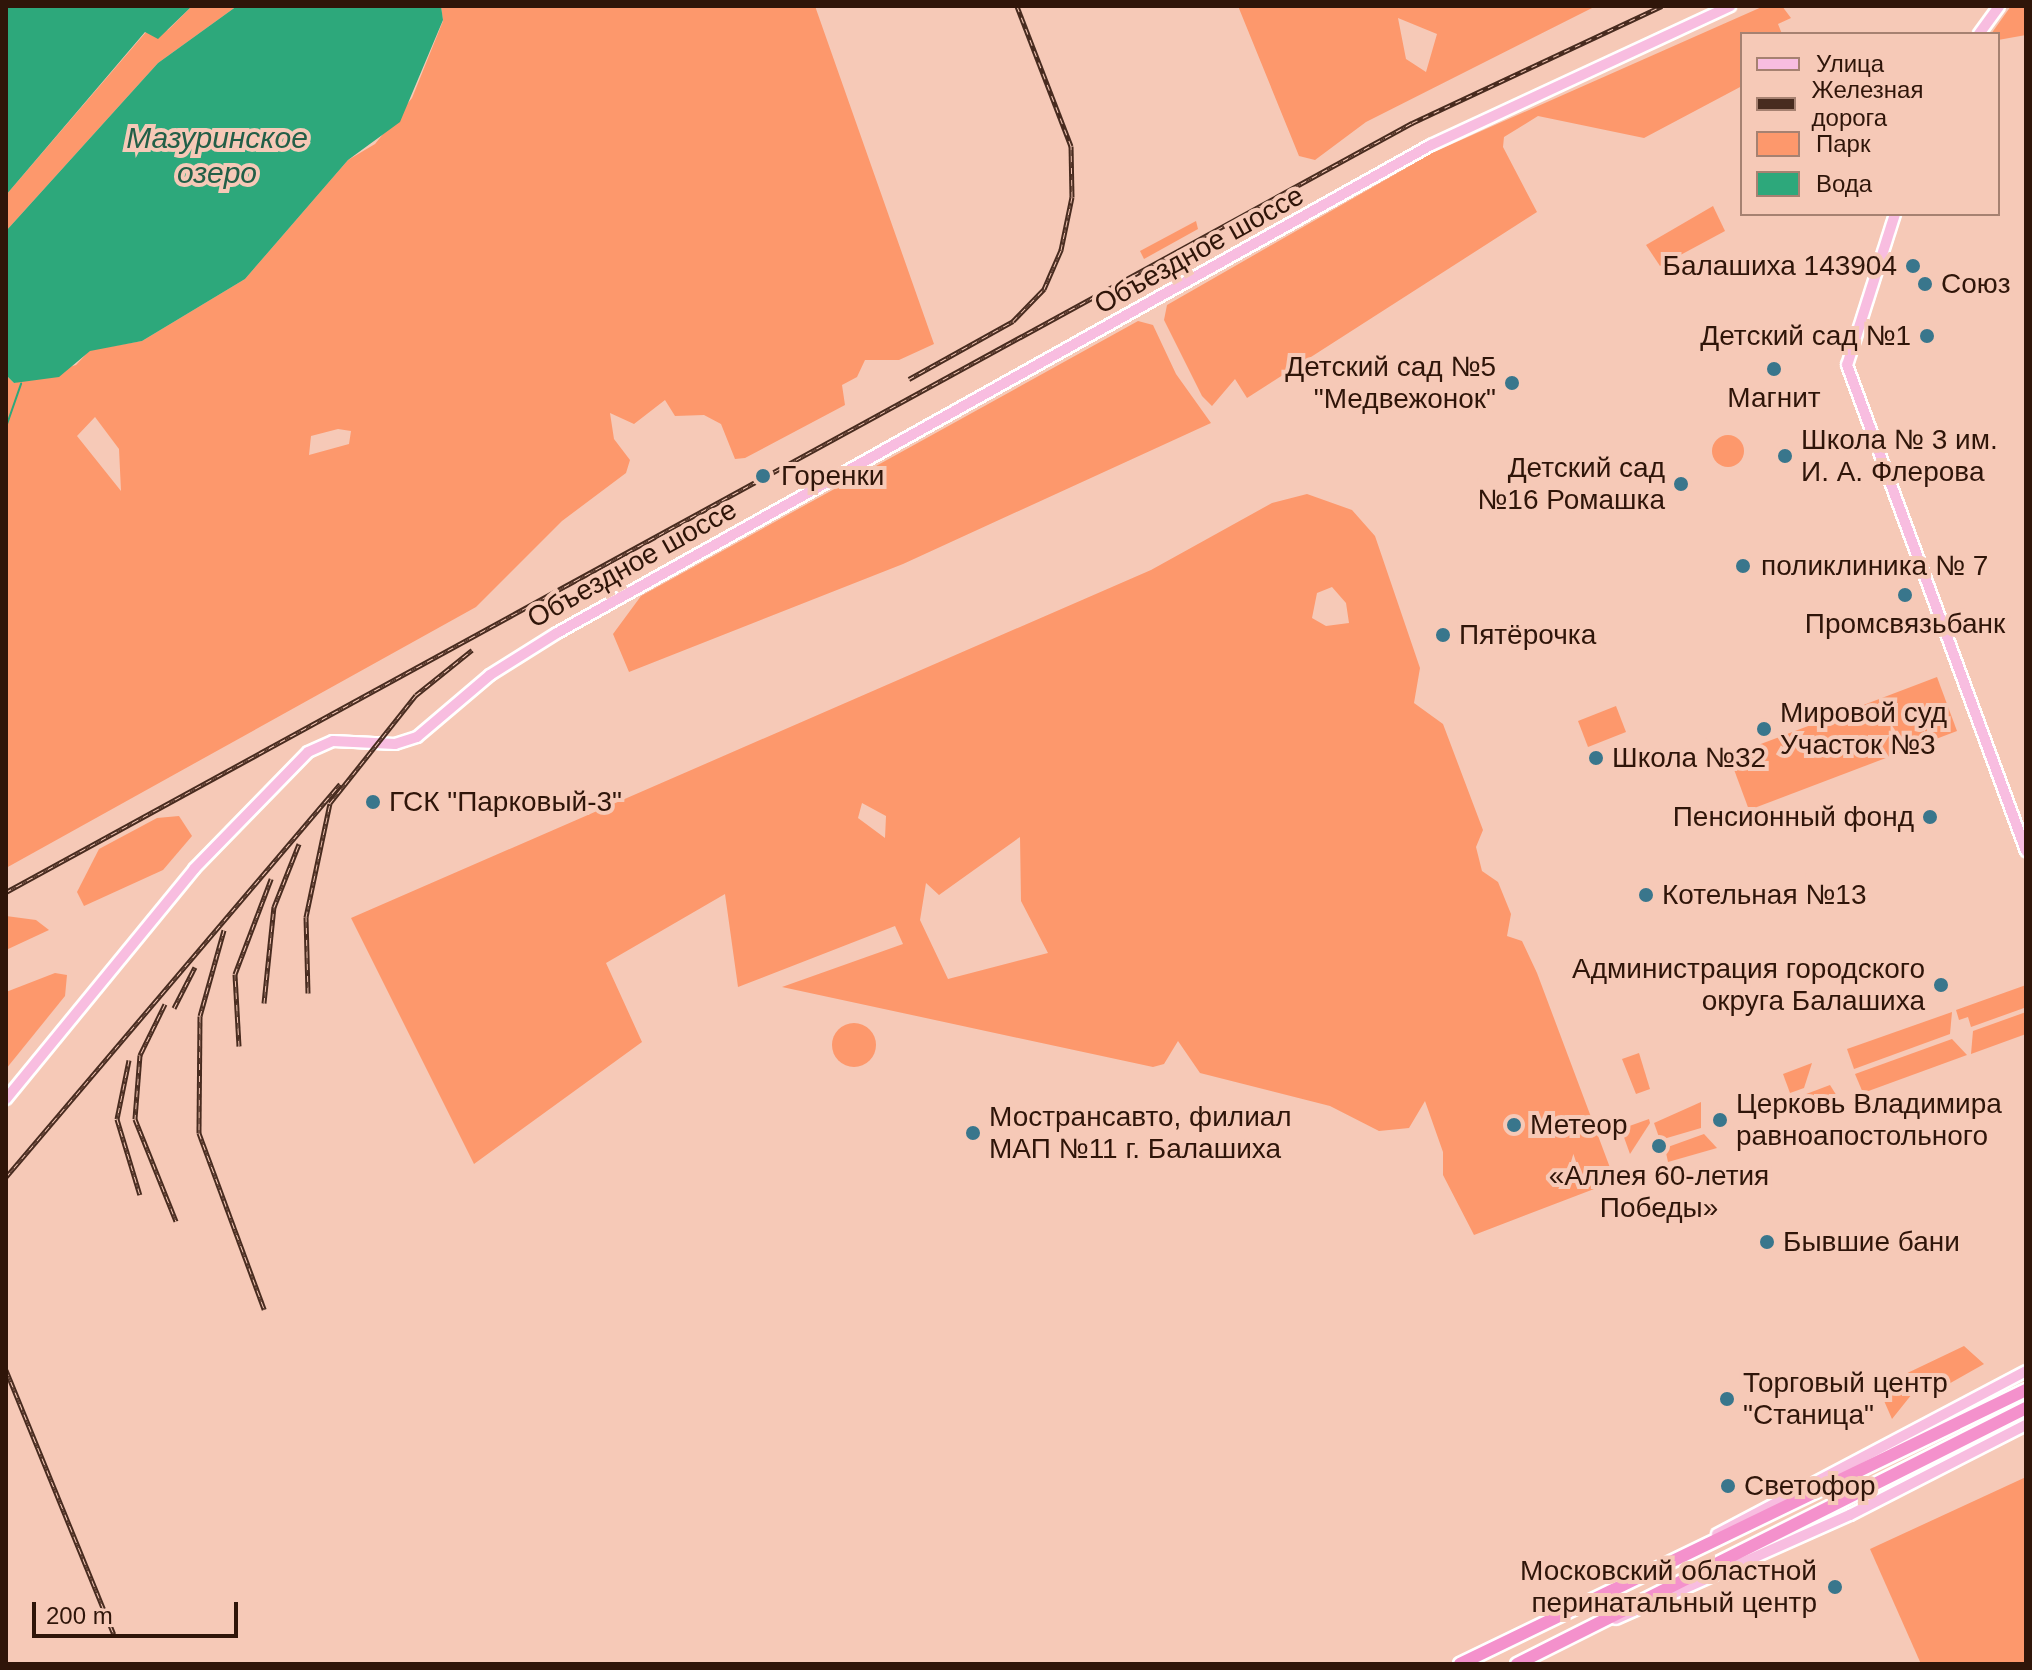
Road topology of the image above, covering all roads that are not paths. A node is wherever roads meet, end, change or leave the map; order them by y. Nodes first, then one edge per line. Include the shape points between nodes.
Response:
1 (1730, 6) edge
2 (1999, 6) edge
3 (1980, 32) edge
4 (1894, 216) edge
5 (2026, 851) edge
6 (6, 1099) edge
7 (2026, 1371) edge
8 (2026, 1390) edge
9 (2026, 1408) edge
10 (2026, 1425) edge
11 (1654, 1570) junction
12 (1599, 1625) junction
13 (1460, 1664) edge
14 (1517, 1664) edge

1 - 6 main road, Объездное шоссе via 1431,145 557,633 490,675 417,737 395,744 333,741 308,752 194,869
2 - 3 main road
4 - 5 main road via 1847,365
7 - 11 main road
8 - 11 highway
9 - 12 highway
10 - 12 main road via 1783,1547
11 - 13 highway
12 - 14 highway

